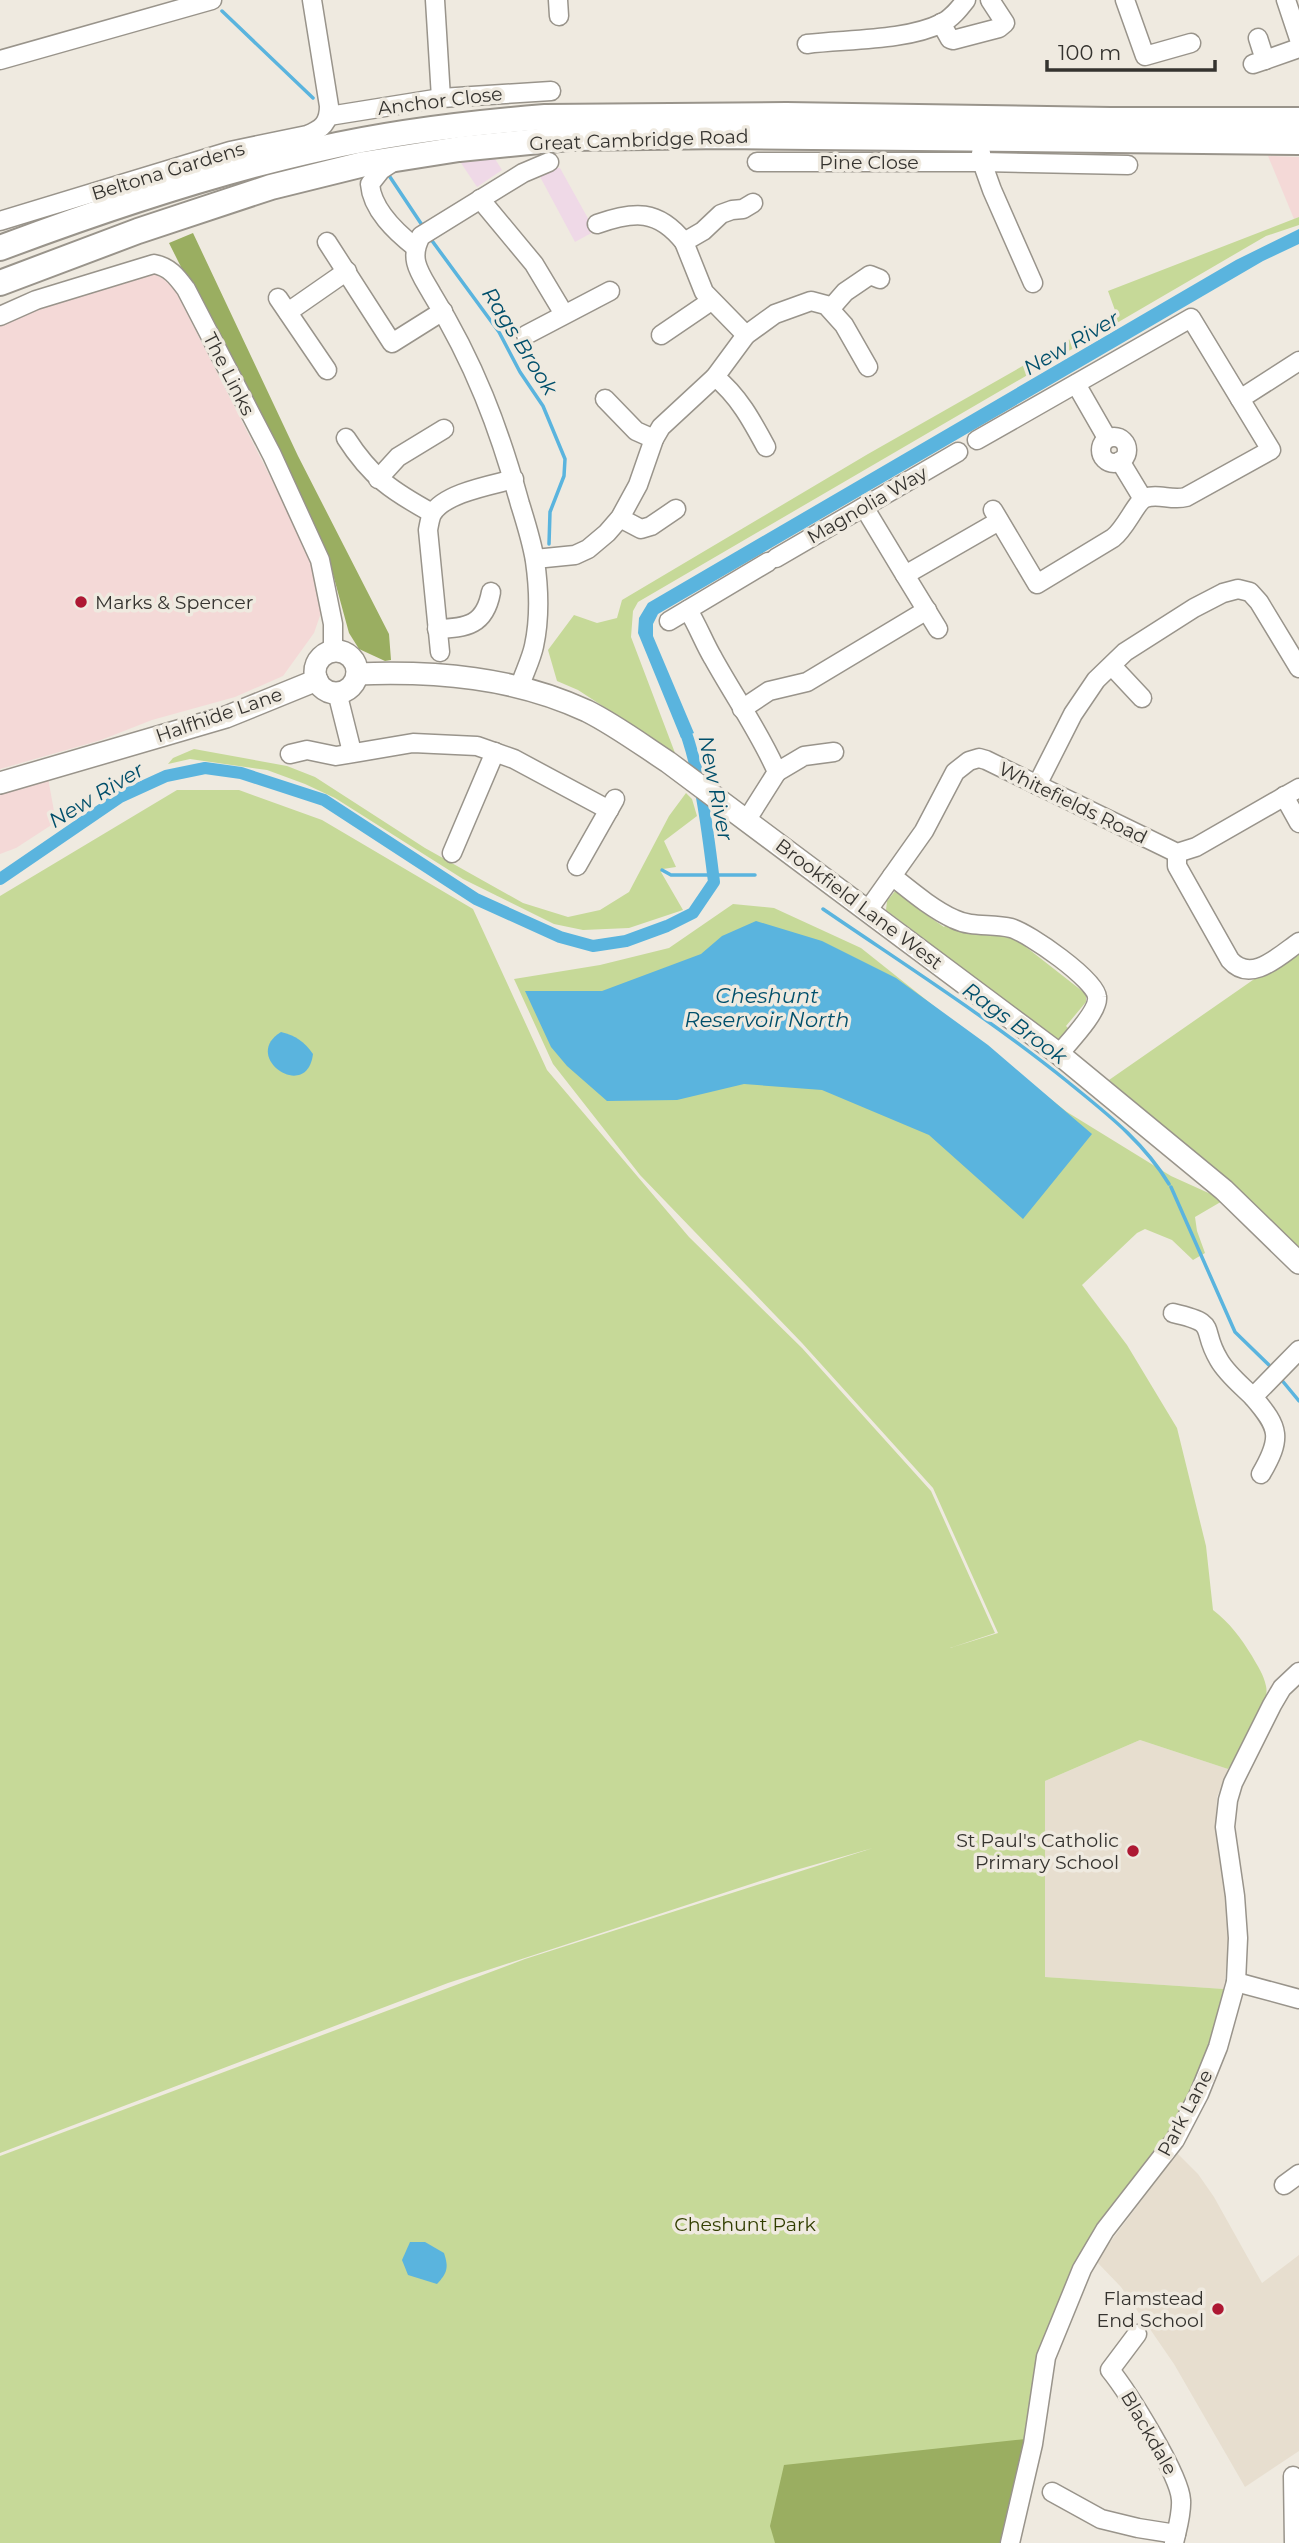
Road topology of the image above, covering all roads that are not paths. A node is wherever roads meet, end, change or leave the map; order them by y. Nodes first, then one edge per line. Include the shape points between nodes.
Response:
1 (212, 0) edge
2 (312, 0) edge
3 (435, 0) edge
4 (966, 0) edge
5 (990, 0) edge
6 (1125, 0) edge
7 (1286, 0) edge
8 (942, 23) junction
9 (1258, 38) dead end
10 (1299, 39) edge
11 (1191, 43) dead end
12 (807, 44) dead end
13 (1299, 48) edge
14 (0, 60) edge
15 (551, 91) dead end
16 (441, 98) junction
17 (329, 116) junction
18 (1299, 120) edge
19 (1299, 142) edge
20 (981, 150) junction
21 (399, 158) junction
22 (550, 162) dead end
23 (757, 162) dead end
24 (1128, 165) dead end
25 (480, 199) junction
26 (753, 203) dead end
27 (0, 221) edge
28 (597, 224) dead end
29 (423, 237) junction
30 (327, 242) dead end
31 (684, 242) junction
32 (0, 248) edge
33 (347, 271) junction
34 (880, 279) dead end
35 (0, 283) edge
36 (1033, 284) dead end
37 (610, 291) dead end
38 (711, 301) junction
39 (831, 308) junction
40 (443, 311) junction
41 (564, 314) junction
42 (0, 316) edge
43 (526, 335) dead end
44 (661, 335) dead end
45 (746, 335) junction
46 (1299, 361) edge
47 (868, 367) dead end
48 (327, 370) dead end
49 (715, 377) junction
50 (1076, 384) junction
51 (605, 399) dead end
52 (1240, 399) junction
53 (444, 429) dead end
54 (346, 438) dead end
55 (654, 439) junction
56 (977, 440) dead end
57 (766, 446) dead end
58 (958, 452) dead end
59 (378, 479) junction
60 (514, 479) junction
61 (1143, 499) junction
62 (864, 507) junction
63 (676, 509) dead end
64 (432, 513) junction
65 (620, 518) junction
66 (535, 559) junction
67 (905, 575) junction
68 (491, 592) dead end
69 (688, 610) junction
70 (927, 610) junction
71 (669, 621) dead end
72 (438, 629) junction
73 (938, 629) dead end
74 (332, 651) junction
75 (440, 652) dead end
76 (1112, 666) junction
77 (1299, 668) edge
78 (357, 674) junction
79 (317, 680) junction
80 (520, 686) junction
81 (337, 692) junction
82 (1142, 698) dead end
83 (742, 709) junction
84 (352, 752) junction
85 (495, 752) junction
86 (834, 752) dead end
87 (290, 754) dead end
88 (777, 772) junction
89 (0, 783) edge
90 (1037, 785) junction
91 (1292, 792) edge
92 (746, 821) junction
93 (1299, 823) edge
94 (452, 853) dead end
95 (1177, 853) junction
96 (577, 866) dead end
97 (892, 876) junction
98 (868, 911) junction
99 (1299, 943) edge
100 (1059, 1054) junction
101 (1299, 1263) edge
102 (1173, 1313) dead end
103 (1299, 1350) edge
104 (1253, 1397) junction
105 (1261, 1474) dead end
106 (1299, 1672) edge
107 (1236, 1982) junction
108 (1299, 1999) edge
109 (1299, 2174) edge
110 (1284, 2185) dead end
111 (1137, 2334) dead end
112 (1293, 2476) dead end
113 (1052, 2492) dead end
114 (1175, 2538) edge
115 (1010, 2543) edge
116 (1294, 2543) edge

1 - 14 street
2 - 17 street
3 - 16 street
4 - 8 street
5 - 8 street via 1004,19 999,28 953,40
6 - 11 street via 1145,56
7 - 10 street
8 - 12 street via 894,35
9 - 13 street via 1259,62
15 - 16 street, Anchor Close
16 - 17 street, Anchor Close
17 - 27 street, Beltona Gardens via 307,135 230,151
18 - 32 highway, Great Cambridge Road via 786,115 512,119 306,152 226,173
19 - 20 highway, Great Cambridge Road
20 - 21 highway, Great Cambridge Road via 724,136 569,138
20 - 23 street, Pine Close
20 - 24 street, Pine Close
20 - 36 street
21 - 29 street via 381,170 370,184 371,193 392,229
21 - 35 highway, Great Cambridge Road via 271,187
22 - 25 street
25 - 29 street
25 - 41 street via 534,264
26 - 31 street via 721,214
28 - 31 street via 618,217 651,216 666,223
29 - 40 street via 415,261
30 - 33 street
31 - 38 street
33 - 40 street via 392,343
33 - 48 street via 283,305
34 - 39 street via 870,275
37 - 41 street
38 - 44 street
38 - 45 street
39 - 45 street via 817,302 798,304
39 - 47 street
40 - 60 street via 478,378
41 - 43 street
42 - 74 street, The Links via 36,300 154,264 166,266 178,277 272,455 320,560 333,624
45 - 49 street
46 - 52 street
49 - 55 street via 674,413
49 - 57 street via 740,403
50 - 52 street via 1191,318
50 - 56 street
50 - 61 street via 1107,438 1124,441 1126,454 1120,461
51 - 55 street via 636,431
52 - 61 street via 1271,450 1186,497
53 - 59 street via 398,457
54 - 59 street
55 - 65 street
58 - 62 street, Magnolia Way
59 - 64 street
60 - 64 street via 455,497
60 - 66 street
61 - 67 street via 1122,531 1037,584 996,515
62 - 67 street
62 - 69 street, Magnolia Way
63 - 65 street via 642,529
64 - 72 street via 428,530
65 - 66 street via 597,543 580,553
66 - 80 street via 538,614 534,647
67 - 70 street
68 - 72 street via 486,610 474,622
69 - 71 street, Magnolia Way
69 - 83 street
70 - 73 street
70 - 83 street via 807,682 769,691
72 - 75 street
74 - 78 main road via 351,657
74 - 79 main road via 319,660
76 - 77 street via 1125,652 1194,608 1237,589 1250,592 1259,602
76 - 82 street
76 - 90 street via 1096,680 1073,714
78 - 80 main road, Brookfield Lane West via 435,674
78 - 81 main road via 351,687
79 - 81 main road via 325,690
79 - 89 main road, Halfhide Lane via 226,717
80 - 92 main road, Brookfield Lane West via 587,712 623,732
81 - 84 street
83 - 88 street
84 - 85 street via 413,743 477,746
84 - 87 street
85 - 94 street
85 - 96 street via 612,805
86 - 88 street via 804,756
88 - 92 street
90 - 95 street, Whitefields Road
90 - 97 street, Whitefields Road via 986,760 964,763
91 - 93 street
91 - 95 street via 1196,847
92 - 98 main road, Brookfield Lane West
95 - 99 street via 1177,866 1238,968 1259,968
97 - 98 street, Whitefields Road
97 - 100 street via 958,921 1022,932 1092,984 1098,999 1094,1009
98 - 100 main road, Brookfield Lane West
100 - 101 main road, Brookfield Lane West via 1224,1190
102 - 104 street via 1204,1324 1218,1358
103 - 104 street
104 - 105 street via 1273,1422 1276,1437
106 - 107 street, Park Lane via 1272,1705 1228,1800 1226,1838 1237,1918
107 - 108 street
107 - 115 street, Park Lane via 1218,2047 1187,2118 1165,2154 1105,2230 1082,2269 1046,2357 1033,2444
109 - 110 street
111 - 114 street, Blackdale via 1110,2371 1178,2484
112 - 116 street
113 - 114 street via 1101,2519

